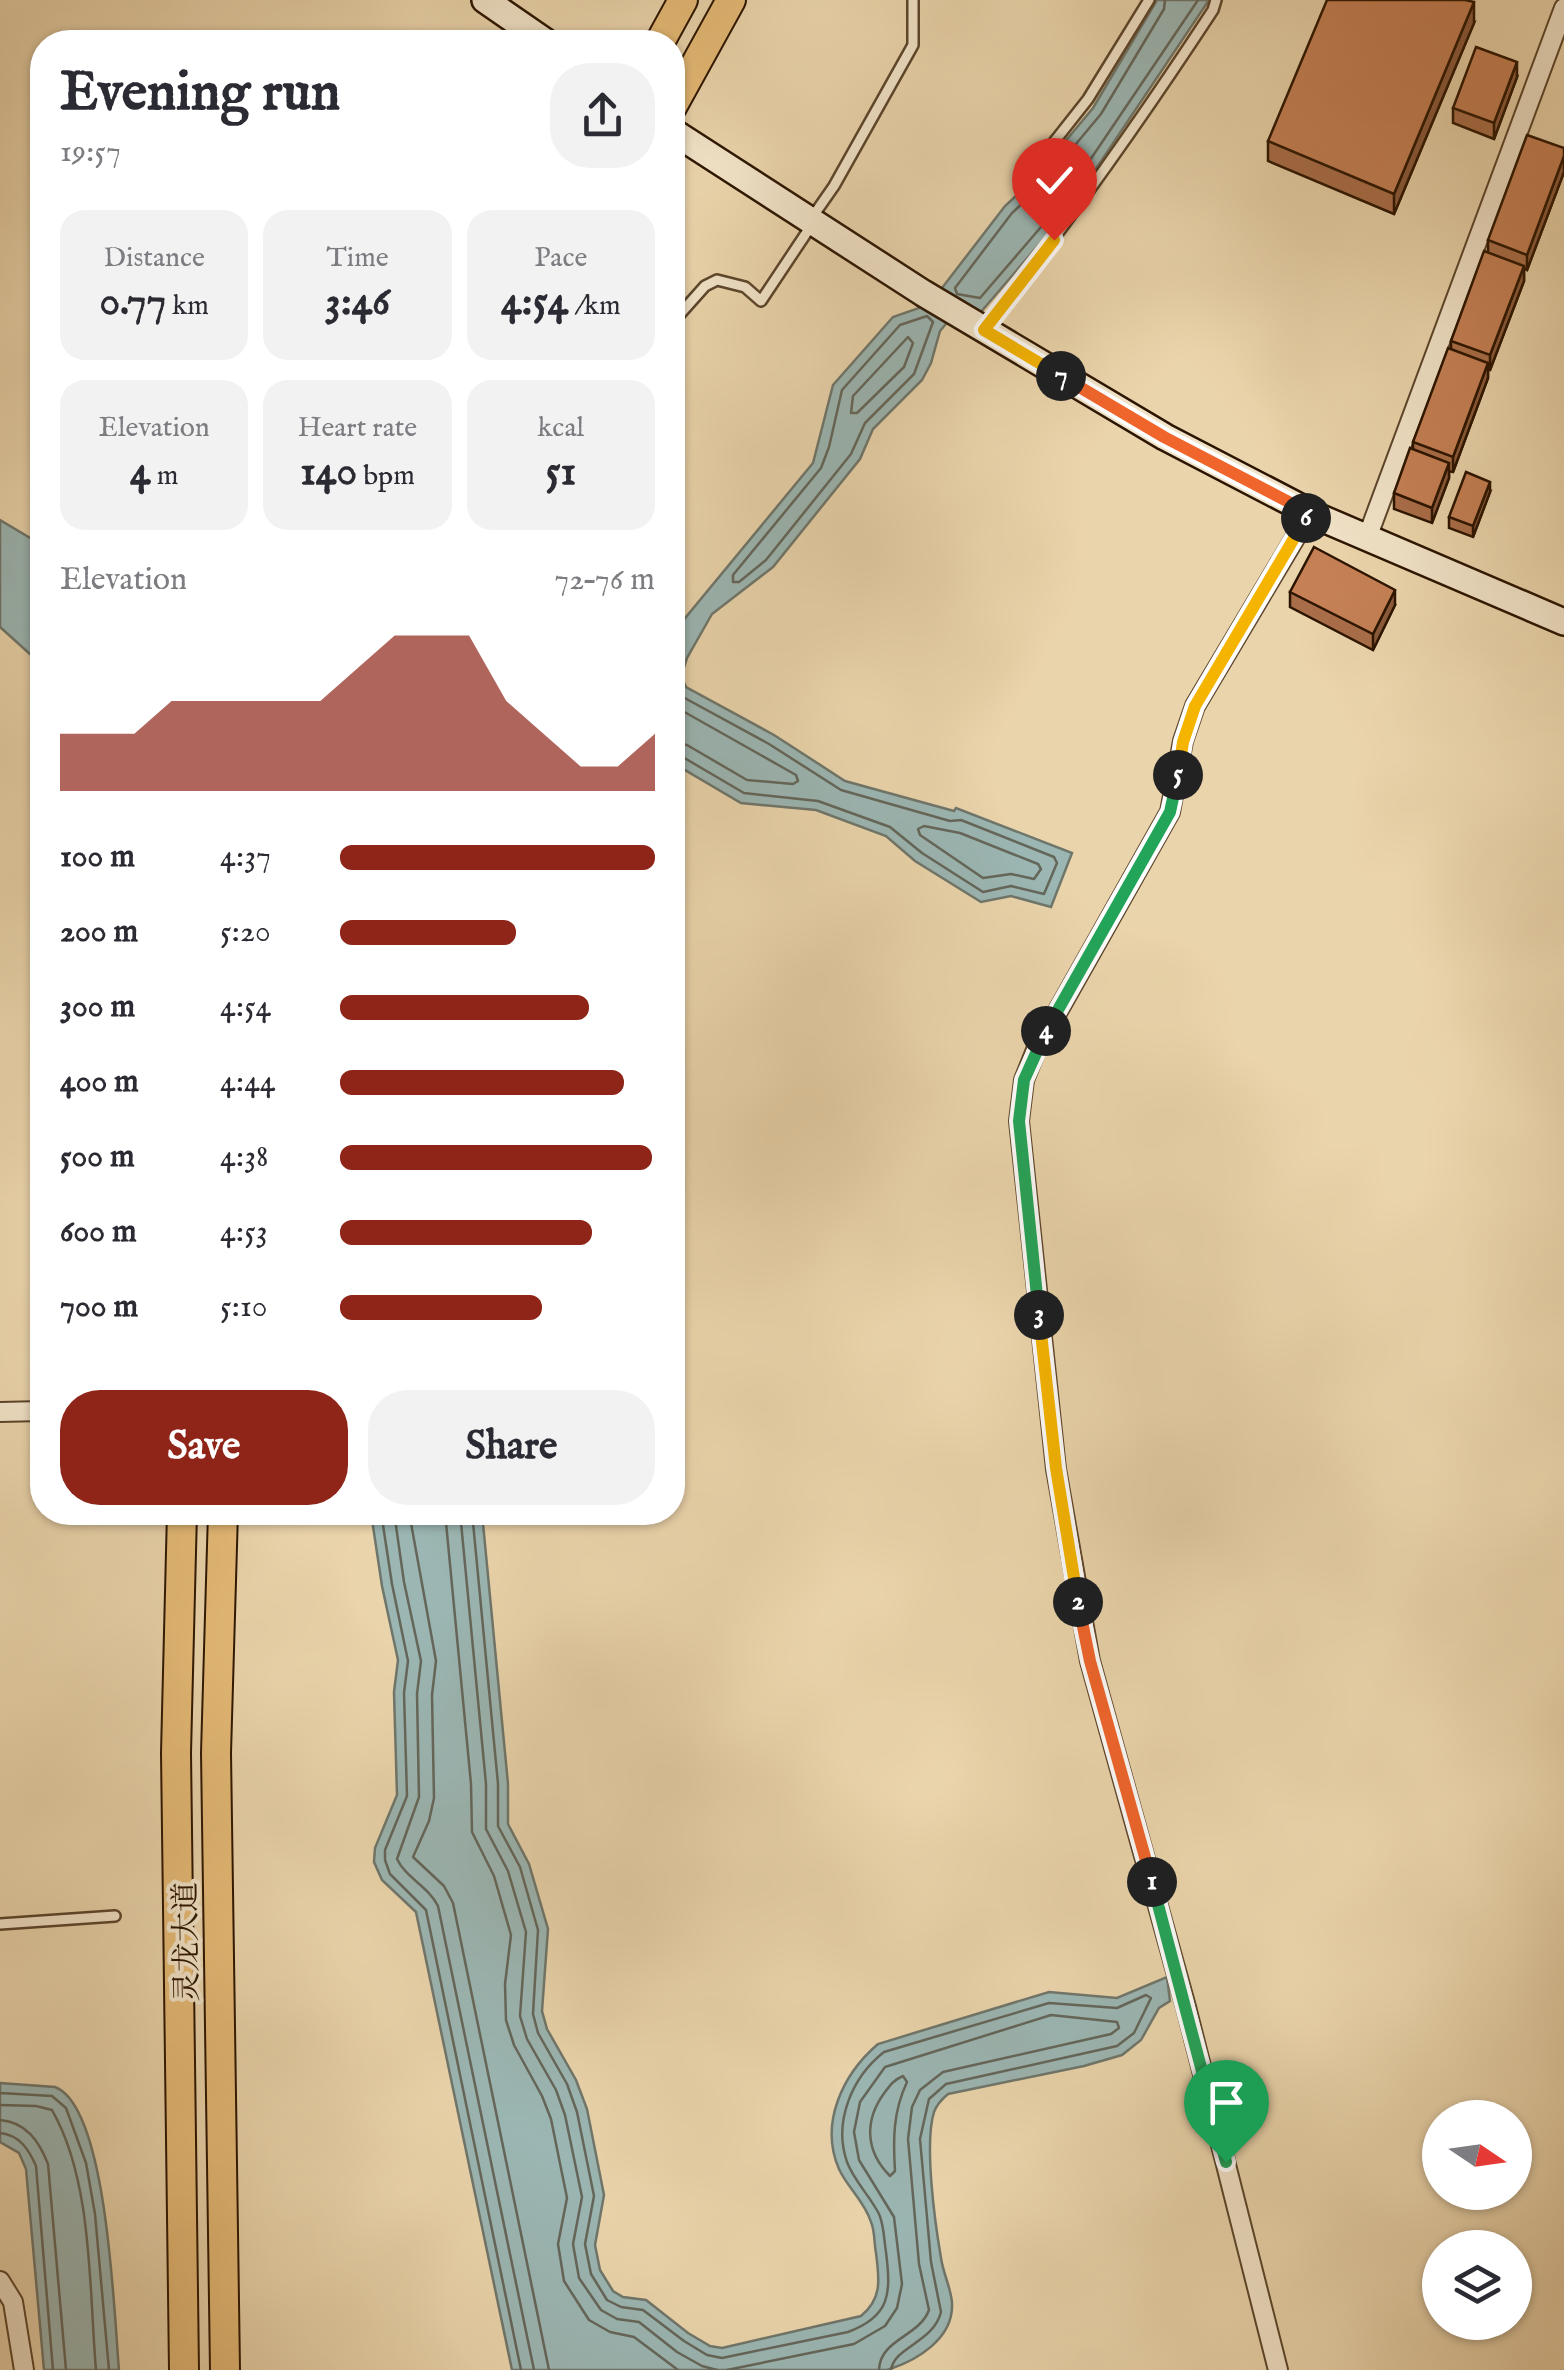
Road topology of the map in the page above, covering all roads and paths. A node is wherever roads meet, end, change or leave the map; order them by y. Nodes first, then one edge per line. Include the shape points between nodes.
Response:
1 (485, 0) edge
2 (683, 0) edge
3 (730, 0) edge
4 (913, 0) edge
5 (1149, 0) edge
6 (1216, 0) edge
7 (1564, 8) edge
8 (529, 30) edge
9 (667, 30) edge
10 (685, 82) edge
11 (685, 141) edge
12 (1028, 174) dead end
13 (811, 223) junction
14 (685, 308) edge
15 (982, 329) junction
16 (1310, 513) junction
17 (1367, 538) junction
18 (1564, 622) edge
19 (30, 1411) edge
20 (0, 1412) edge
21 (182, 1525) edge
22 (222, 1525) edge
23 (115, 1916) dead end
24 (0, 1924) edge
25 (0, 2282) edge
26 (24, 2370) edge
27 (184, 2370) edge
28 (225, 2370) edge
29 (1278, 2370) edge

1 - 8 main road
2 - 9 main road
3 - 10 main road
4 - 13 lane via 913,45
5 - 12 lane via 1088,100
6 - 15 lane via 1155,99
7 - 17 street
11 - 13 main road
13 - 14 lane via 761,300 717,280
13 - 15 main road
15 - 16 main road via 1164,437
16 - 17 main road
16 - 29 street via 1195,706 1170,812 1036,1050 1019,1121 1056,1468 1090,1661
17 - 18 main road
19 - 20 street
21 - 27 main road, 灵龙大道 via 176,1753
22 - 28 main road, 灵龙大道 via 216,1752
23 - 24 lane
25 - 26 street via 13,2302

